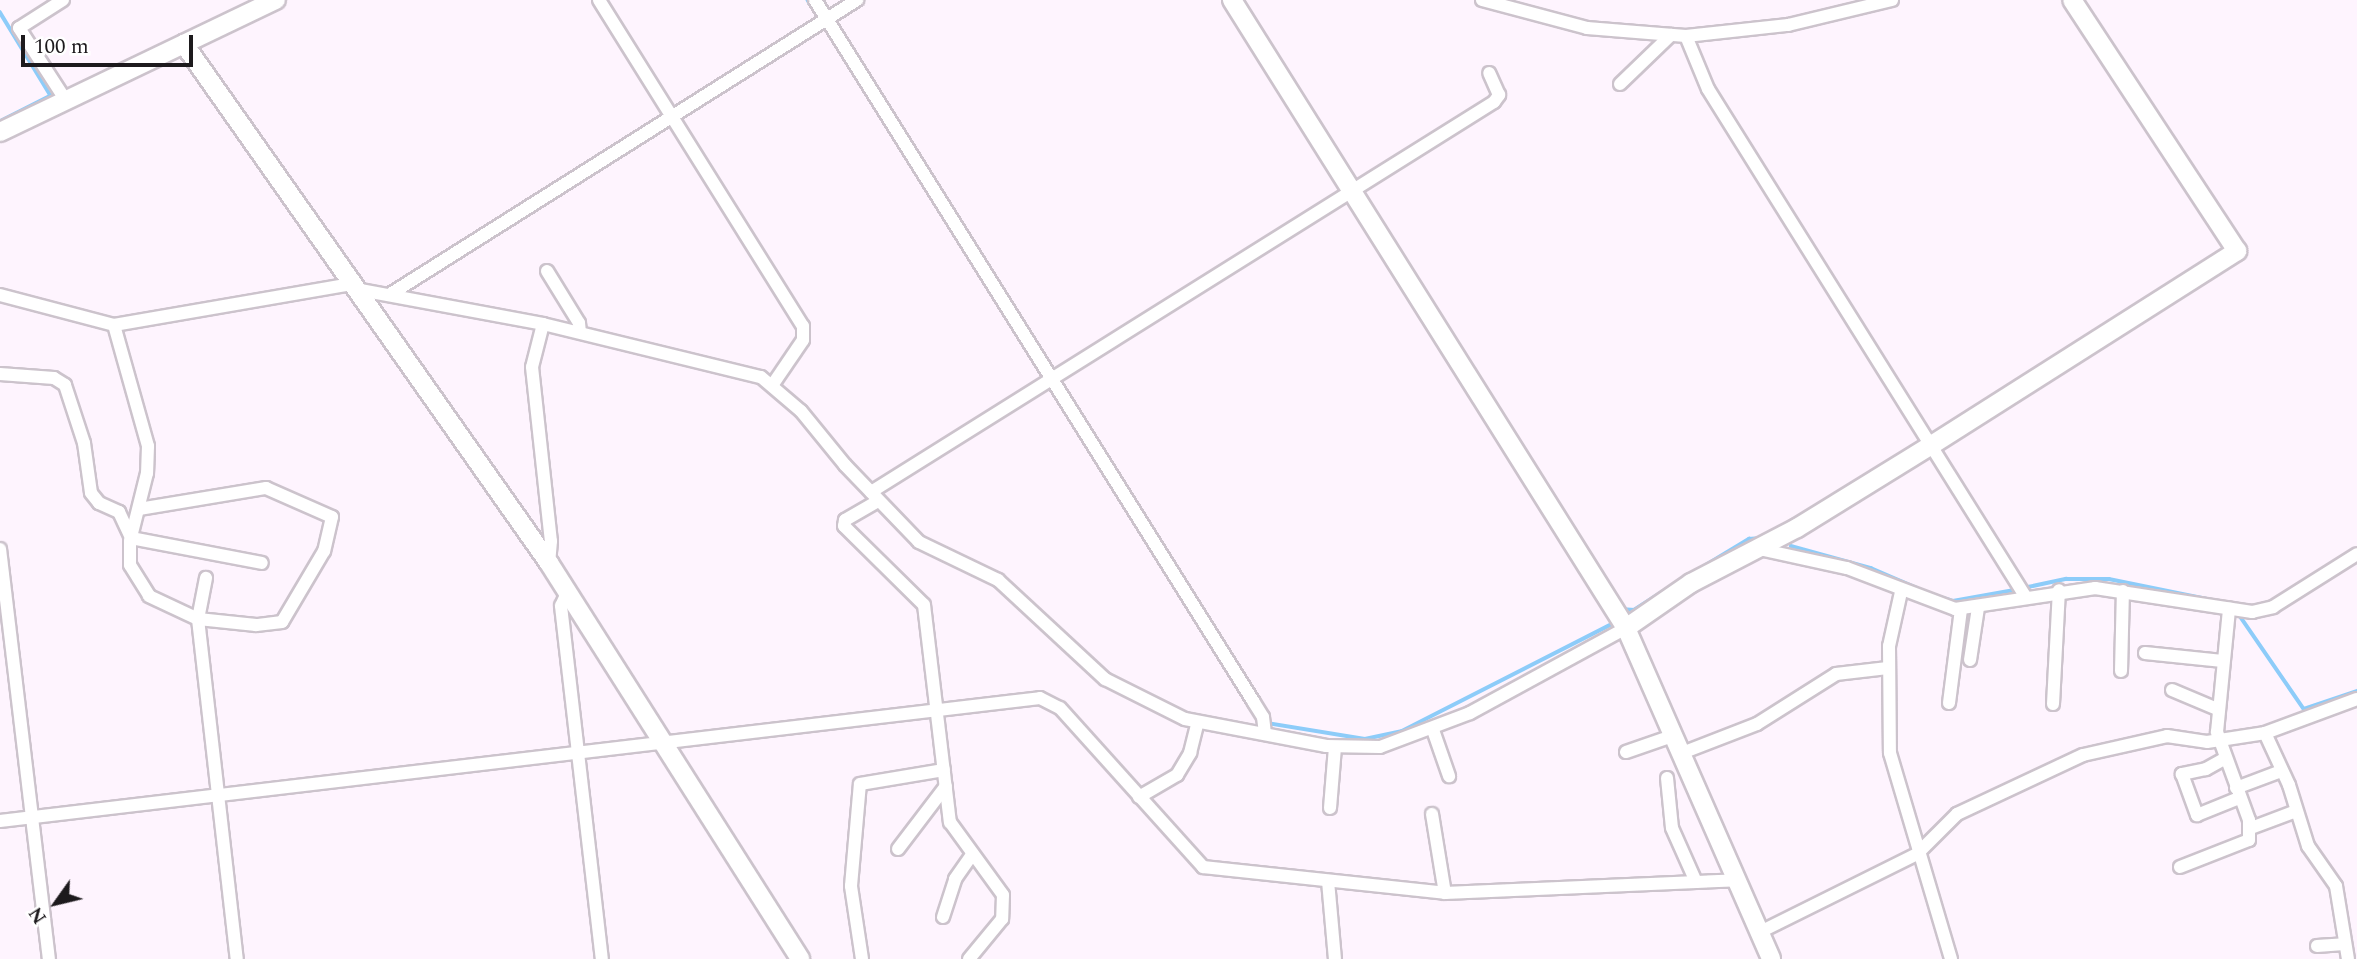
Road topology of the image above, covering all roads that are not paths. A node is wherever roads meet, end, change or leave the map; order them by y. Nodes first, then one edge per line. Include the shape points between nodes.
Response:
1 (63, 0) edge
2 (276, 0) edge
3 (599, 0) edge
4 (814, 0) edge
5 (857, 0) edge
6 (1233, 0) edge
7 (1482, 0) edge
8 (1892, 0) edge
9 (2072, 0) edge
10 (827, 19) junction
11 (1671, 35) junction
12 (1686, 36) junction
13 (184, 44) junction
14 (1489, 74) dead end
15 (1620, 84) dead end
16 (65, 99) junction
17 (673, 117) junction
18 (0, 132) edge
19 (1351, 189) junction
20 (547, 271) dead end
21 (352, 286) junction
22 (391, 293) junction
23 (1, 300) edge
24 (543, 324) junction
25 (114, 325) junction
26 (580, 332) junction
27 (0, 374) edge
28 (1050, 380) junction
29 (772, 384) junction
30 (1930, 446) junction
31 (874, 497) junction
32 (139, 509) junction
33 (131, 538) junction
34 (0, 549) edge
35 (1759, 549) junction
36 (2357, 554) edge
37 (549, 563) junction
38 (262, 564) dead end
39 (205, 578) dead end
40 (2, 584) edge
41 (2059, 590) junction
42 (2123, 591) junction
43 (1901, 592) junction
44 (567, 593) junction
45 (2025, 596) junction
46 (1978, 608) junction
47 (1961, 609) junction
48 (2231, 609) junction
49 (198, 620) junction
50 (1626, 628) junction
51 (2145, 653) dead end
52 (1970, 660) dead end
53 (2223, 661) junction
54 (1888, 668) junction
55 (2121, 671) dead end
56 (2172, 690) dead end
57 (2357, 699) edge
58 (1949, 703) dead end
59 (2053, 704) dead end
60 (2217, 709) junction
61 (937, 710) junction
62 (1198, 722) junction
63 (1433, 730) junction
64 (1265, 733) junction
65 (2265, 733) junction
66 (1675, 735) junction
67 (2218, 740) junction
68 (664, 742) junction
69 (1335, 747) junction
70 (1626, 752) dead end
71 (577, 753) junction
72 (1682, 753) junction
73 (2224, 758) junction
74 (944, 769) junction
75 (2281, 771) junction
76 (1449, 776) dead end
77 (1667, 778) dead end
78 (946, 786) junction
79 (2237, 793) junction
80 (217, 794) junction
81 (1139, 797) junction
82 (1330, 808) dead end
83 (2296, 811) junction
84 (1432, 814) dead end
85 (32, 818) junction
86 (0, 821) edge
87 (2251, 828) junction
88 (898, 849) dead end
89 (1917, 854) junction
90 (972, 855) junction
91 (2180, 867) dead end
92 (1738, 880) junction
93 (1328, 881) junction
94 (1696, 882) junction
95 (1445, 893) junction
96 (943, 917) dead end
97 (1760, 932) junction
98 (2344, 944) junction
99 (2317, 946) dead end
100 (2345, 958) edge
101 (49, 959) edge
102 (237, 959) edge
103 (602, 959) edge
104 (800, 959) edge
105 (862, 959) edge
106 (969, 959) edge
107 (1335, 959) edge
108 (1771, 959) edge
109 (1951, 959) edge

1 - 16 street via 19,28
2 - 13 street
3 - 17 street
4 - 10 street
5 - 10 street
6 - 19 street
7 - 11 street via 1587,28
8 - 12 street via 1788,25
9 - 30 street via 2237,251
10 - 17 street
10 - 28 street
11 - 12 street
11 - 15 street
12 - 30 street via 1707,89
13 - 16 street
13 - 21 street
14 - 19 street via 1499,95 1494,102
16 - 18 street
17 - 22 street
17 - 29 street via 803,326 803,340
19 - 28 street
19 - 50 street
20 - 26 street
21 - 22 street
21 - 25 street
21 - 37 street
22 - 24 street
23 - 25 street
24 - 26 street
24 - 37 street via 532,366 551,541
25 - 32 street via 148,446
26 - 29 street via 751,372
27 - 33 street via 54,378 65,385 84,443 90,493 119,512
28 - 31 street
28 - 64 street via 1258,709
29 - 31 street
30 - 35 street
30 - 45 street
31 - 61 street via 845,520 844,526 924,605
31 - 62 street via 925,545 1007,586 1105,679 1167,713
32 - 33 street
32 - 49 street via 266,488 332,517 324,551 286,620 256,625
33 - 38 street
33 - 49 street via 130,565 144,592
34 - 40 street
35 - 43 street via 1847,568
35 - 50 street via 1691,583
36 - 48 street via 2273,607 2252,612
37 - 44 street
39 - 49 street
40 - 85 street
41 - 42 street
41 - 45 street
41 - 59 street
42 - 48 street
42 - 55 street
43 - 47 street via 1941,607
43 - 54 street
44 - 68 street
44 - 71 street via 561,606
45 - 46 street
46 - 47 street
46 - 52 street
47 - 58 street
48 - 53 street
49 - 80 street
50 - 63 street via 1596,648
50 - 66 street
51 - 53 street
53 - 60 street
54 - 72 street via 1836,674 1757,724
54 - 89 street via 1890,753
56 - 60 street
57 - 65 street
60 - 67 street
61 - 68 street
61 - 74 street
61 - 81 street via 1052,701
62 - 64 street
62 - 81 street via 1190,753 1177,775
63 - 69 street via 1368,750
63 - 76 street
64 - 69 street
65 - 67 street
65 - 75 street
66 - 70 street
66 - 72 street
67 - 73 street
67 - 89 street via 2167,736 2083,755 1957,814
68 - 71 street
68 - 104 street
69 - 82 street
71 - 80 street
71 - 103 street
72 - 92 street
73 - 79 street
73 - 79 street via 2206,769 2182,774 2197,815
74 - 78 street
74 - 105 street via 860,784 851,886
75 - 79 street
75 - 83 street
77 - 94 street via 1672,828
78 - 88 street
78 - 90 street via 950,822
79 - 87 street
80 - 85 street
80 - 102 street
81 - 93 street via 1203,867
83 - 87 street
83 - 98 street via 2312,854 2336,887
84 - 95 street
85 - 86 street
85 - 101 street
87 - 91 street via 2249,840
89 - 97 street
89 - 109 street
90 - 96 street via 955,879
90 - 106 street via 1000,888 1005,905 1002,919
92 - 94 street
92 - 97 street
93 - 95 street
93 - 107 street
94 - 95 street
97 - 108 street
98 - 99 street
98 - 100 street

